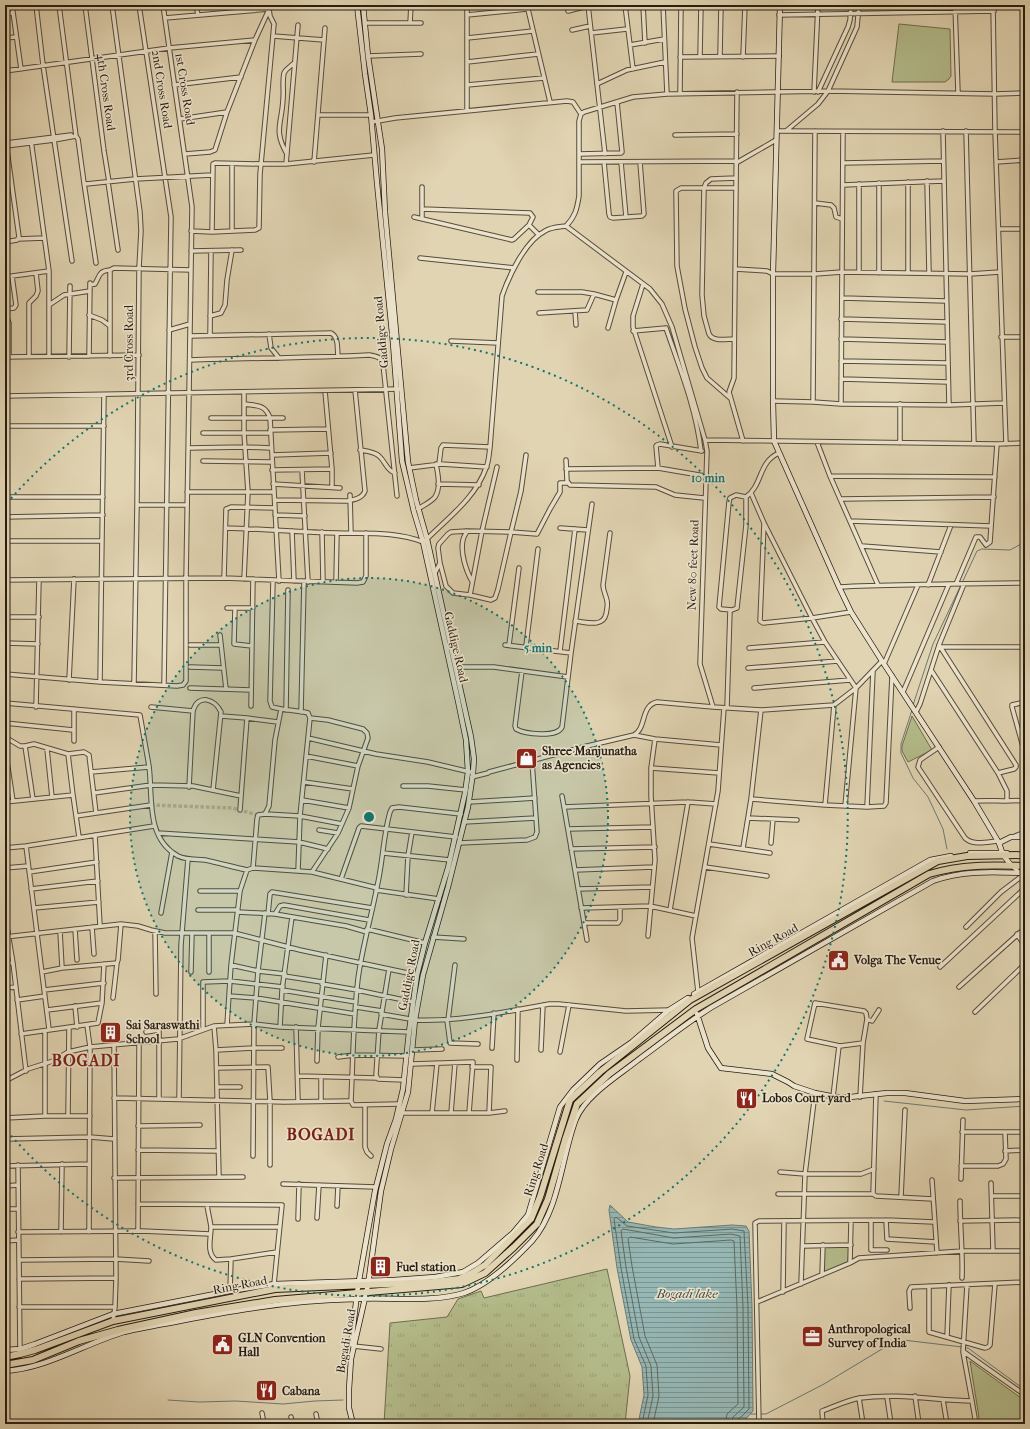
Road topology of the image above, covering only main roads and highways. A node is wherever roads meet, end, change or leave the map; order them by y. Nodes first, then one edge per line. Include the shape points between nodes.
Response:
1 (1025, 854) edge
2 (1025, 866) edge
3 (5, 1357) edge
4 (5, 1365) edge

1 - 3 highway, Ring Road via 968,856 938,861 674,1010 598,1070 570,1100 540,1197 530,1219 485,1265 472,1273 433,1282 294,1285 113,1318
2 - 4 highway, Ring Road via 970,866 948,868 930,874 695,1009 609,1074 577,1104 548,1199 537,1224 485,1272 462,1284 365,1296 285,1301 196,1313 118,1330 26,1362

